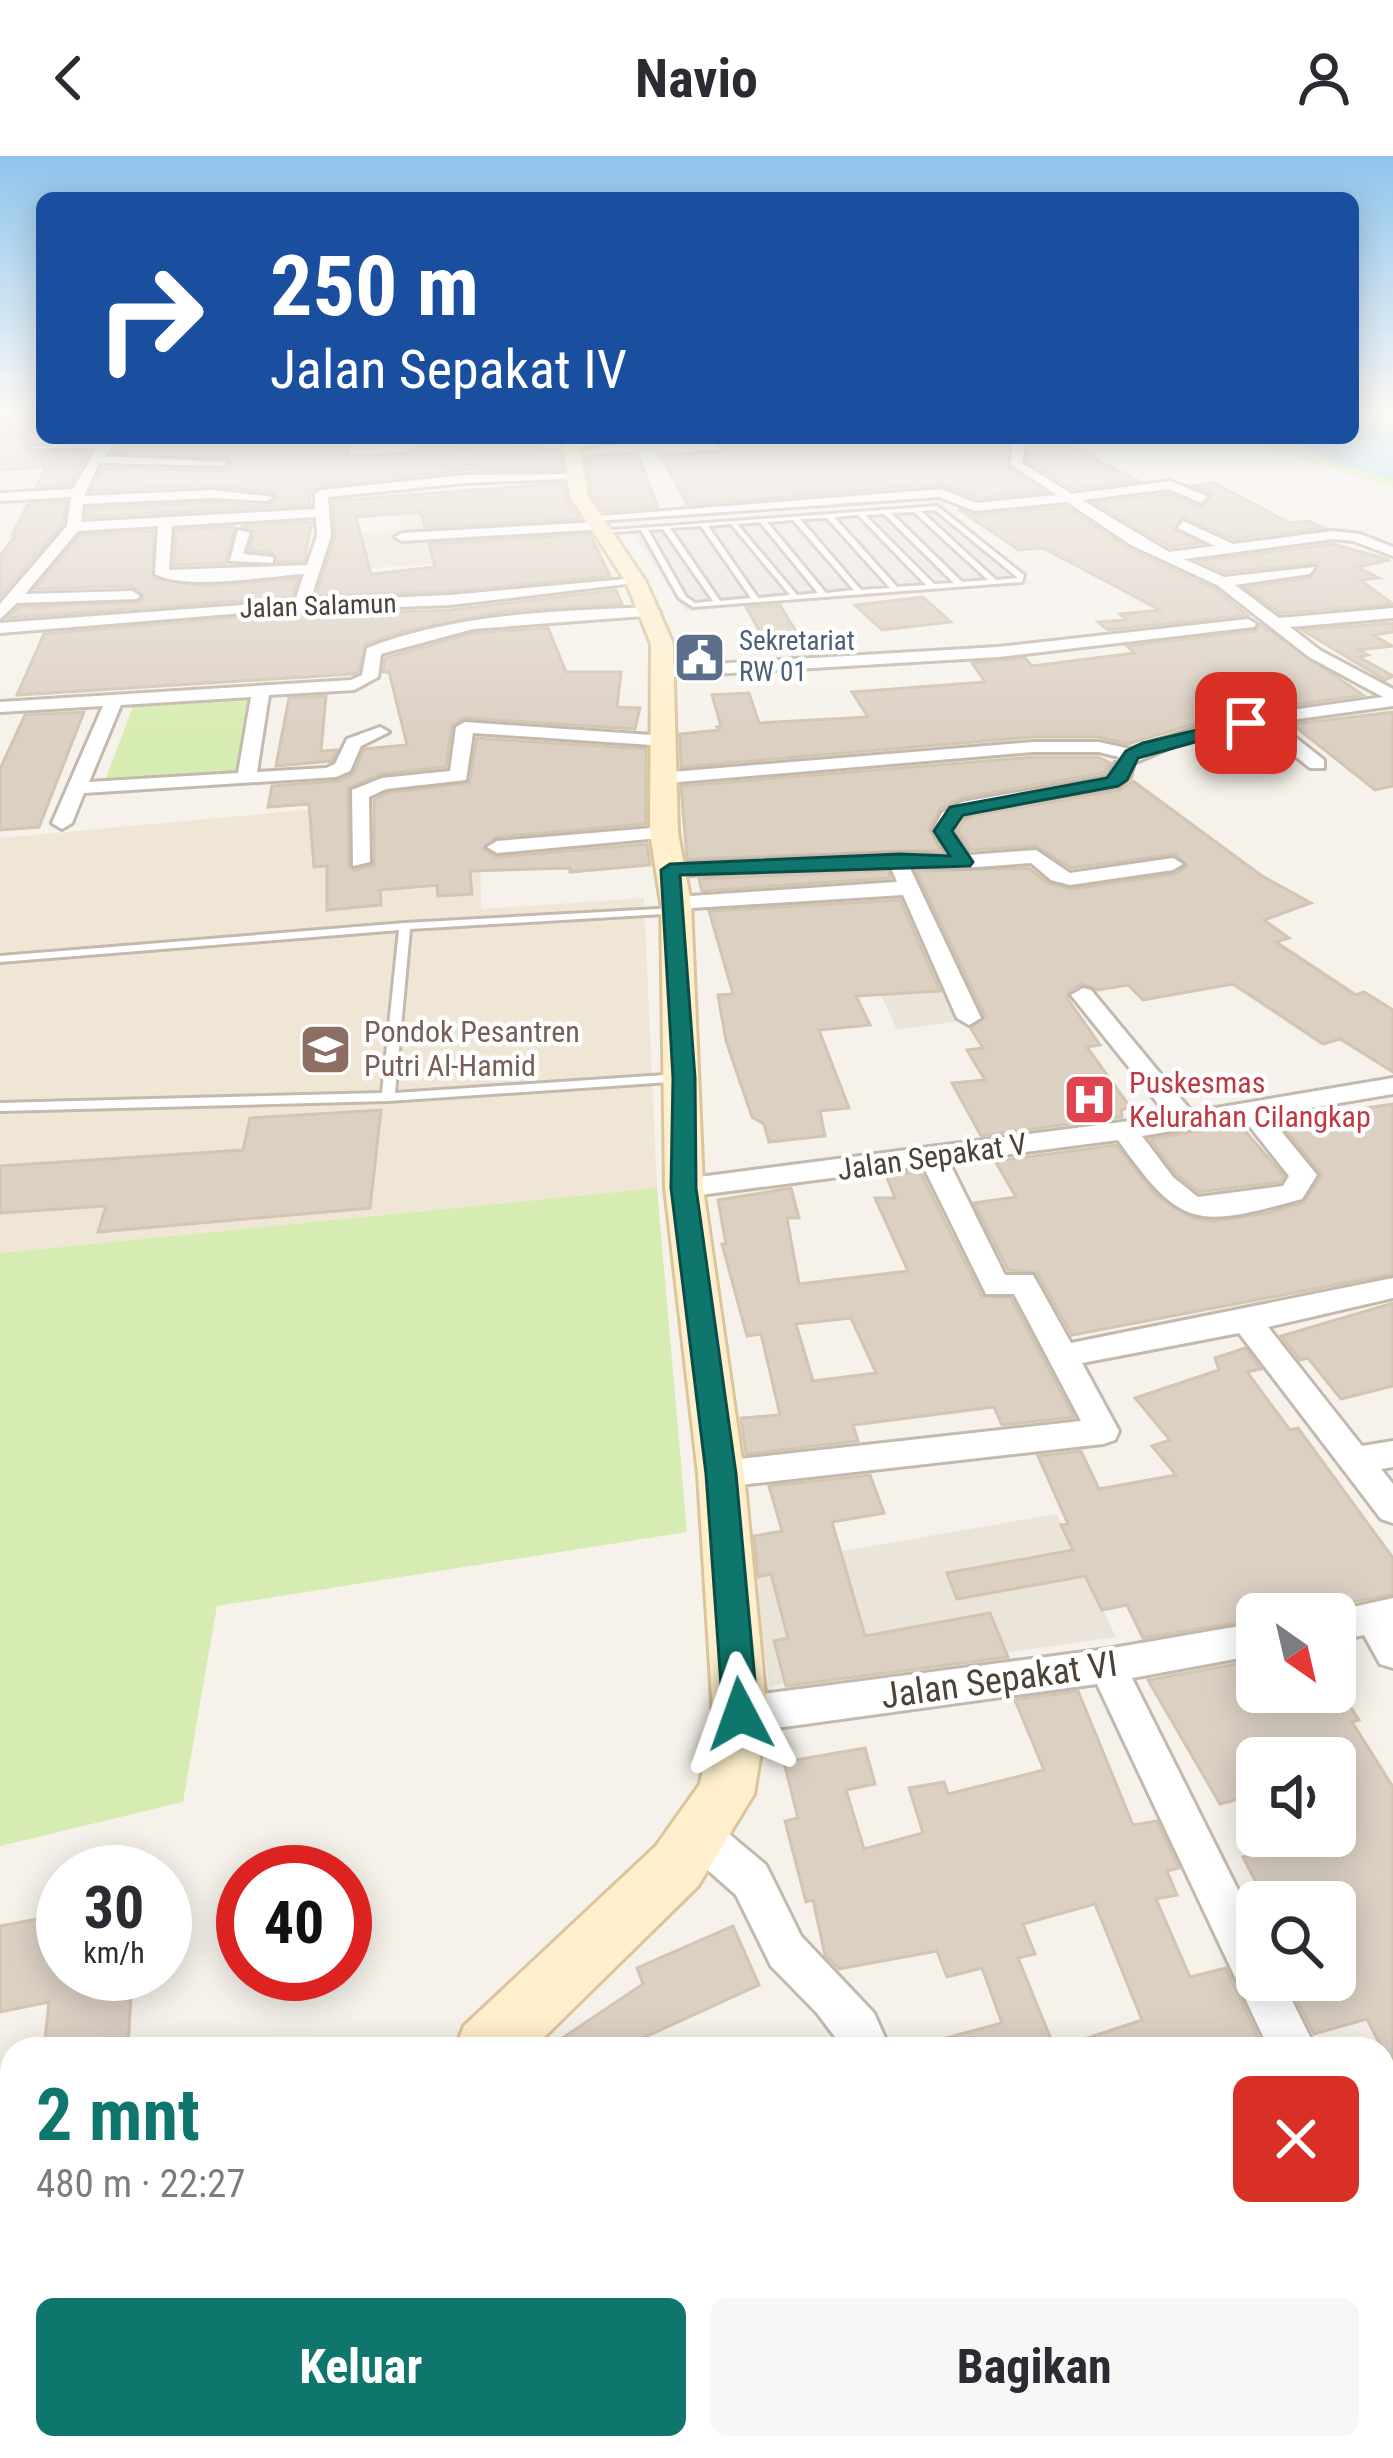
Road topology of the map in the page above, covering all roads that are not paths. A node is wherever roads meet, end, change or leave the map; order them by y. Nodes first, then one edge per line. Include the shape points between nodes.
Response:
1 (75, 519) edge
2 (222, 519) edge
3 (323, 519) edge
4 (401, 519) edge
5 (478, 519) edge
6 (602, 519) edge
7 (659, 519) edge
8 (770, 519) edge
9 (795, 519) edge
10 (832, 519) edge
11 (865, 519) edge
12 (894, 519) edge
13 (926, 519) edge
14 (952, 519) edge
15 (1105, 519) edge
16 (761, 520) junction
17 (166, 523) junction
18 (733, 523) junction
19 (608, 525) junction
20 (704, 525) junction
21 (1183, 525) dead end
22 (74, 527) junction
23 (666, 528) junction
24 (480, 531) junction
25 (1393, 531) edge
26 (243, 533) dead end
27 (1358, 538) junction
28 (402, 541) junction
29 (1228, 547) junction
30 (1393, 552) edge
31 (1165, 557) junction
32 (314, 563) junction
33 (1310, 570) dead end
34 (20, 571) dead end
35 (41, 571) junction
36 (994, 582) junction
37 (1222, 582) junction
38 (960, 584) junction
39 (932, 587) junction
40 (896, 590) junction
41 (860, 592) junction
42 (824, 595) junction
43 (132, 596) dead end
44 (644, 597) junction
45 (795, 597) junction
46 (13, 599) junction
47 (756, 600) junction
48 (718, 603) junction
49 (301, 606) junction
50 (1393, 613) edge
51 (0, 614) edge
52 (1279, 623) junction
53 (1248, 624) dead end
54 (0, 628) edge
55 (975, 670) dead end
56 (663, 679) junction
57 (261, 690) junction
58 (115, 698) junction
59 (1393, 698) edge
60 (6, 706) edge
61 (1262, 720) junction
62 (0, 729) edge
63 (380, 732) dead end
64 (1132, 755) junction
65 (667, 759) junction
66 (1317, 764) dead end
67 (247, 777) junction
68 (78, 788) junction
69 (62, 824) dead end
70 (497, 847) dead end
71 (900, 859) junction
72 (360, 862) dead end
73 (964, 862) junction
74 (1173, 864) dead end
75 (672, 879) junction
76 (908, 888) junction
77 (405, 926) junction
78 (0, 959) edge
79 (1083, 995) dead end
80 (970, 1018) dead end
81 (684, 1078) junction
82 (1393, 1086) edge
83 (388, 1097) junction
84 (0, 1107) edge
85 (1249, 1108) junction
86 (1184, 1119) junction
87 (1125, 1131) junction
88 (933, 1158) junction
89 (684, 1188) junction
90 (1393, 1288) edge
91 (1246, 1321) junction
92 (1065, 1355) junction
93 (1393, 1454) edge
94 (1353, 1460) junction
95 (721, 1474) junction
96 (1393, 1510) edge
97 (1383, 1616) edge
98 (1236, 1643) edge
99 (1393, 1652) edge
100 (1107, 1666) junction
101 (740, 1714) junction
102 (701, 1837) junction
103 (1236, 1933) edge
104 (1269, 2001) edge
105 (499, 2037) edge
106 (862, 2037) edge
107 (1287, 2037) edge

1 - 22 street
2 - 17 street
3 - 32 street
4 - 28 street
5 - 24 street
6 - 19 street
7 - 19 street
8 - 16 lane
9 - 41 lane
10 - 40 lane
11 - 39 lane
12 - 38 lane
13 - 36 lane
14 - 36 lane via 1021,578
15 - 31 street
16 - 18 lane
16 - 42 lane
17 - 22 street
17 - 32 street via 162,574
18 - 20 lane
18 - 45 lane
19 - 23 lane
19 - 24 street
19 - 28 street
19 - 44 street
19 - 48 lane via 688,604
20 - 23 lane
20 - 47 lane
21 - 29 street
22 - 35 street
23 - 48 lane
24 - 28 street
25 - 27 street
26 - 32 street via 237,560
27 - 29 street
27 - 30 street
29 - 31 street
31 - 37 street
32 - 49 street
33 - 37 street
34 - 35 street
35 - 46 street
36 - 38 lane
37 - 52 street
38 - 39 lane
39 - 40 lane
40 - 41 lane
41 - 42 lane
42 - 45 lane
43 - 46 street
44 - 49 street, Jalan Salamun
44 - 56 street via 662,644
44 - 57 street via 373,651 364,682
45 - 47 lane
46 - 51 street
47 - 48 lane
49 - 54 street, Jalan Salamun
50 - 52 street
52 - 59 street via 1315,654
53 - 56 street
55 - 56 street
56 - 65 street
57 - 58 street
57 - 67 street
58 - 60 street
58 - 68 street
59 - 61 street
60 - 62 street
61 - 64 street
61 - 66 street
63 - 67 street via 353,742 337,771
64 - 65 street via 1062,745
64 - 73 street via 1112,782 956,811 943,831
65 - 72 street via 464,727 459,776 359,794
65 - 75 street
67 - 68 street
68 - 69 street
70 - 75 street
71 - 73 street
71 - 75 street
71 - 76 street
73 - 74 street via 1036,856 1070,879
75 - 76 street
75 - 77 lane
75 - 81 street
76 - 80 street
77 - 78 lane
77 - 83 lane
79 - 86 street
81 - 83 lane
81 - 89 street
82 - 85 street, Jalan Sepakat V
83 - 84 lane
85 - 86 street, Jalan Sepakat V
85 - 87 street via 1304,1175 1292,1193 1187,1208 1168,1194
86 - 87 street, Jalan Sepakat V
87 - 88 street, Jalan Sepakat V
88 - 89 street, Jalan Sepakat V
88 - 92 street via 996,1287 1023,1282
89 - 95 street
90 - 91 street
91 - 92 street
91 - 94 street
92 - 95 street via 1103,1431
93 - 94 street
94 - 96 street
95 - 101 street
97 - 99 street
98 - 100 street, Jalan Sepakat VI
100 - 101 street, Jalan Sepakat VI
100 - 103 street
101 - 102 street via 726,1794
102 - 105 street
102 - 106 street via 752,1880 786,1951
104 - 107 street

